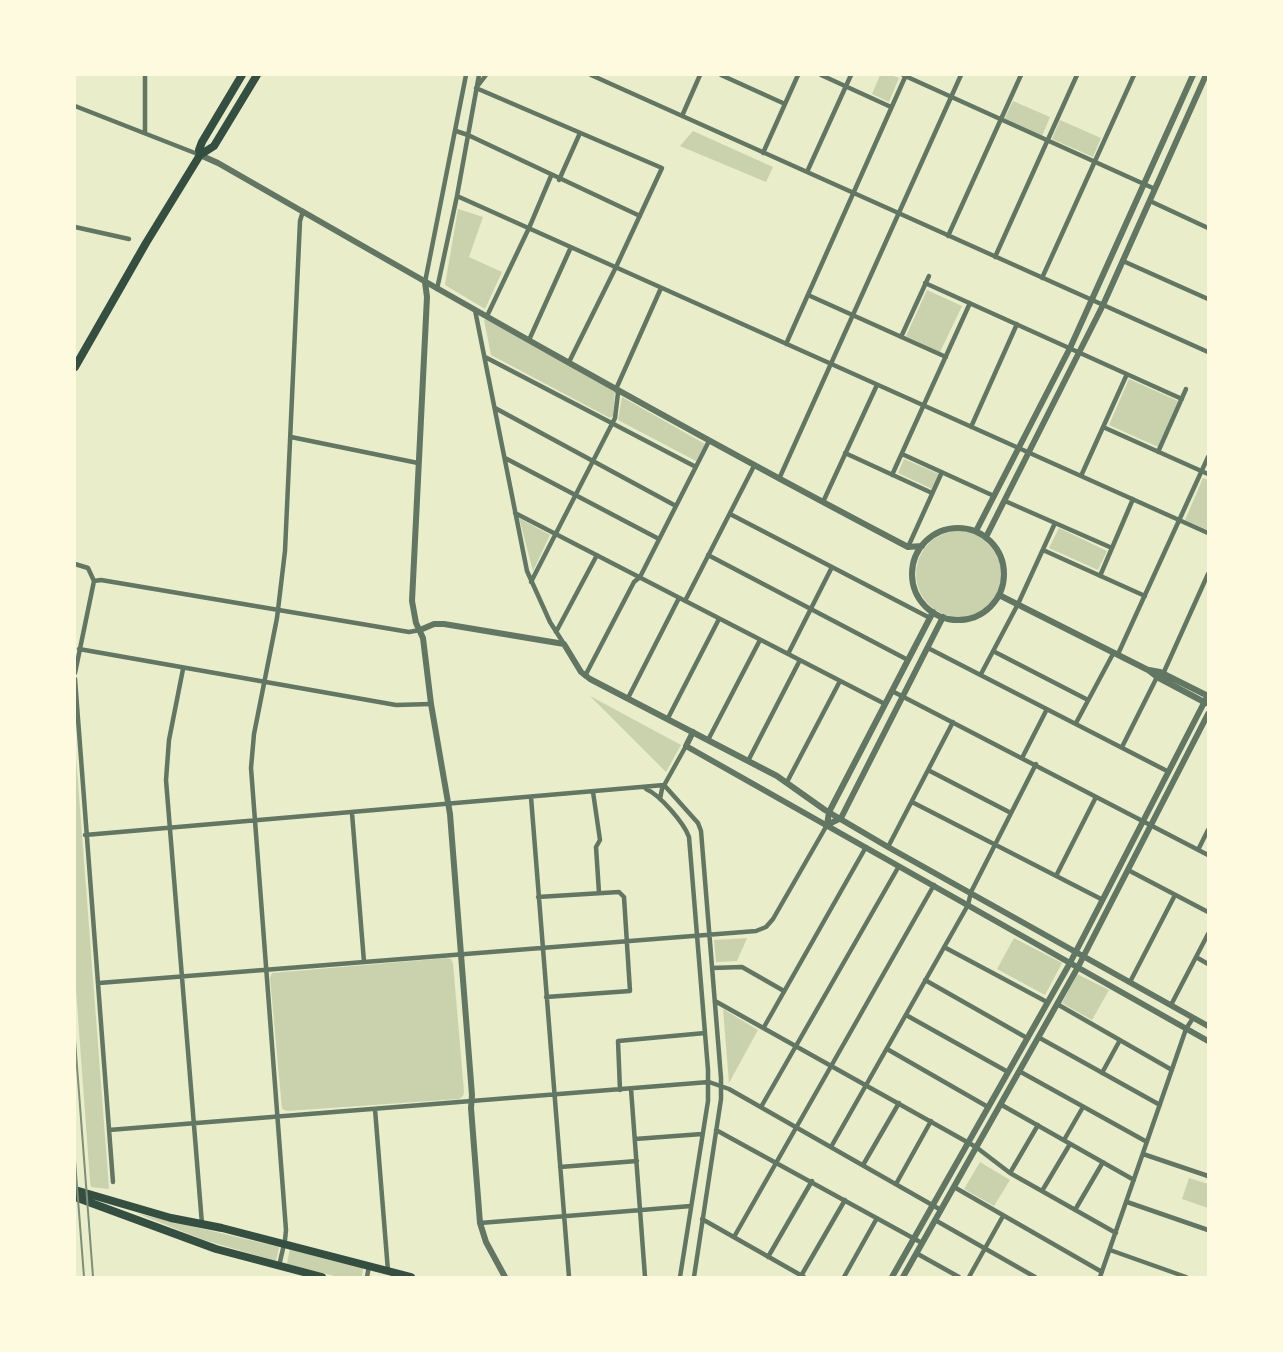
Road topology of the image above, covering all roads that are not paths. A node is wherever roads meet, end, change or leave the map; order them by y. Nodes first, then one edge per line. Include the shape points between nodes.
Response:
1 (146, 75) edge
2 (242, 75) edge
3 (257, 75) edge
4 (466, 75) edge
5 (479, 75) edge
6 (486, 75) edge
7 (591, 75) edge
8 (700, 75) edge
9 (721, 75) edge
10 (798, 75) edge
11 (821, 75) edge
12 (851, 75) edge
13 (905, 75) edge
14 (961, 75) edge
15 (1020, 75) edge
16 (1077, 75) edge
17 (1134, 75) edge
18 (1193, 75) edge
19 (1206, 75) edge
20 (846, 86) junction
21 (476, 88) junction
22 (952, 97) junction
23 (785, 104) junction
24 (75, 106) edge
25 (891, 107) junction
26 (682, 116) junction
27 (1001, 119) junction
28 (456, 131) junction
29 (145, 133) junction
30 (580, 133) junction
31 (468, 135) junction
32 (1048, 140) junction
33 (763, 153) junction
34 (200, 155) junction
35 (1095, 162) junction
36 (807, 172) junction
37 (551, 176) junction
38 (559, 180) junction
39 (1144, 184) junction
40 (1155, 189) junction
41 (853, 193) junction
42 (457, 196) junction
43 (1150, 201) junction
44 (303, 211) junction
45 (899, 214) junction
46 (640, 216) junction
47 (75, 227) edge
48 (529, 228) junction
49 (1208, 228) edge
50 (948, 236) junction
51 (129, 239) dead end
52 (571, 247) junction
53 (995, 257) junction
54 (1123, 261) junction
55 (616, 267) junction
56 (929, 276) dead end
57 (1042, 278) junction
58 (425, 282) junction
59 (926, 283) junction
60 (661, 288) junction
61 (437, 289) junction
62 (808, 295) junction
63 (427, 297) junction
64 (1208, 299) edge
65 (1092, 300) junction
66 (970, 303) junction
67 (1103, 305) junction
68 (475, 310) junction
69 (487, 316) junction
70 (853, 316) junction
71 (1017, 324) junction
72 (901, 337) junction
73 (529, 340) junction
74 (786, 344) junction
75 (1070, 348) junction
76 (1208, 352) edge
77 (1080, 353) junction
78 (485, 357) junction
79 (946, 357) junction
80 (569, 363) junction
81 (831, 364) junction
82 (76, 366) edge
83 (1127, 374) junction
84 (877, 385) junction
85 (616, 389) junction
86 (1186, 389) dead end
87 (1182, 399) junction
88 (924, 405) junction
89 (495, 408) junction
90 (613, 423) junction
91 (971, 427) junction
92 (1103, 427) junction
93 (291, 437) junction
94 (710, 441) junction
95 (1019, 448) junction
96 (1029, 452) junction
97 (1158, 452) junction
98 (845, 453) junction
99 (902, 454) junction
100 (1208, 457) edge
101 (504, 458) junction
102 (593, 461) junction
103 (418, 463) junction
104 (754, 466) junction
105 (696, 467) junction
106 (1201, 471) junction
107 (942, 472) junction
108 (1208, 474) edge
109 (892, 475) junction
110 (1081, 476) junction
111 (779, 479) junction
112 (932, 493) junction
113 (576, 495) junction
114 (994, 496) junction
115 (1133, 500) junction
116 (1005, 501) junction
117 (823, 502) junction
118 (676, 506) junction
119 (515, 513) junction
120 (730, 514) junction
121 (1179, 520) junction
122 (1055, 523) junction
123 (976, 531) junction
124 (1208, 533) edge
125 (556, 534) junction
126 (986, 537) junction
127 (659, 539) junction
128 (921, 546) junction
129 (908, 547) junction
130 (1112, 548) junction
131 (1043, 550) junction
132 (597, 555) junction
133 (708, 555) junction
134 (915, 560) junction
135 (75, 564) edge
136 (832, 567) junction
137 (1208, 574) edge
138 (1100, 576) junction
139 (640, 577) junction
140 (93, 581) junction
141 (531, 582) junction
142 (999, 595) junction
143 (1145, 596) junction
144 (679, 598) junction
145 (685, 601) junction
146 (1018, 604) junction
147 (811, 609) junction
148 (278, 611) junction
149 (931, 615) junction
150 (944, 617) junction
151 (719, 619) junction
152 (420, 630) junction
153 (556, 632) junction
154 (760, 640) junction
155 (564, 644) junction
156 (928, 648) junction
157 (79, 649) junction
158 (993, 651) junction
159 (1116, 653) junction
160 (788, 654) junction
161 (800, 660) junction
162 (908, 660) junction
163 (183, 669) junction
164 (75, 673) edge
165 (981, 674) junction
166 (1160, 675) junction
167 (585, 676) junction
168 (75, 679) edge
169 (840, 681) junction
170 (264, 682) junction
171 (892, 690) junction
172 (903, 697) junction
173 (628, 698) junction
174 (1207, 699) edge
175 (1088, 700) junction
176 (431, 704) junction
177 (885, 704) junction
178 (1047, 709) junction
179 (1208, 714) edge
180 (668, 718) junction
181 (953, 722) junction
182 (1076, 723) junction
183 (693, 732) junction
184 (708, 740) junction
185 (686, 746) junction
186 (1122, 747) junction
187 (1022, 758) junction
188 (748, 761) junction
189 (1036, 764) junction
190 (928, 770) junction
191 (1168, 772) junction
192 (787, 782) junction
193 (664, 785) junction
194 (644, 788) junction
195 (593, 792) junction
196 (531, 797) junction
197 (1096, 797) junction
198 (660, 799) junction
199 (912, 802) junction
200 (448, 805) junction
201 (829, 812) junction
202 (352, 813) junction
203 (1011, 813) junction
204 (841, 818) junction
205 (254, 820) junction
206 (1143, 821) junction
207 (827, 825) junction
208 (1151, 825) junction
209 (171, 827) junction
210 (1208, 830) edge
211 (85, 835) junction
212 (995, 844) junction
213 (866, 847) junction
214 (888, 847) junction
215 (1198, 850) junction
216 (1208, 855) edge
217 (900, 866) junction
218 (1128, 870) junction
219 (1056, 876) junction
220 (934, 885) junction
221 (971, 892) junction
222 (599, 893) junction
223 (1175, 894) junction
224 (538, 897) junction
225 (1102, 900) junction
226 (968, 905) junction
227 (1208, 912) edge
228 (1208, 933) edge
229 (710, 934) junction
230 (697, 935) junction
231 (627, 940) junction
232 (944, 947) junction
233 (542, 948) junction
234 (1076, 952) junction
235 (461, 955) junction
236 (1084, 956) junction
237 (1196, 957) junction
238 (364, 962) junction
239 (1070, 963) junction
240 (1208, 964) edge
241 (1078, 967) junction
242 (712, 968) junction
243 (268, 970) junction
244 (182, 977) junction
245 (926, 980) junction
246 (1130, 982) junction
247 (99, 983) junction
248 (784, 990) junction
249 (546, 998) junction
250 (715, 1001) junction
251 (1047, 1002) junction
252 (1057, 1004) junction
253 (1171, 1005) junction
254 (906, 1015) junction
255 (1193, 1018) junction
256 (1208, 1026) edge
257 (764, 1027) junction
258 (1186, 1029) junction
259 (705, 1033) junction
260 (1038, 1037) junction
261 (1027, 1038) junction
262 (1120, 1040) junction
263 (1208, 1041) edge
264 (797, 1045) junction
265 (887, 1049) junction
266 (831, 1065) junction
267 (1172, 1070) junction
268 (1019, 1071) junction
269 (1008, 1072) junction
270 (1102, 1073) junction
271 (709, 1082) junction
272 (722, 1085) junction
273 (866, 1085) junction
274 (631, 1089) junction
275 (621, 1090) junction
276 (554, 1095) junction
277 (472, 1102) junction
278 (899, 1103) junction
279 (1000, 1104) junction
280 (1160, 1105) junction
281 (761, 1107) junction
282 (988, 1107) junction
283 (1083, 1107) junction
284 (375, 1109) junction
285 (278, 1117) junction
286 (931, 1121) junction
287 (194, 1124) junction
288 (1038, 1125) junction
289 (796, 1127) junction
290 (109, 1130) junction
291 (716, 1130) junction
292 (702, 1134) junction
293 (635, 1139) junction
294 (1064, 1140) junction
295 (1147, 1142) junction
296 (968, 1143) junction
297 (1070, 1144) junction
298 (831, 1147) junction
299 (976, 1147) junction
300 (1143, 1154) junction
301 (637, 1161) junction
302 (777, 1162) junction
303 (1102, 1162) junction
304 (863, 1165) junction
305 (560, 1167) junction
306 (1010, 1173) junction
307 (1208, 1176) edge
308 (1134, 1180) junction
309 (112, 1182) dead end
310 (812, 1182) junction
311 (896, 1184) junction
312 (954, 1187) junction
313 (75, 1190) edge
314 (1042, 1191) junction
315 (75, 1197) edge
316 (845, 1200) junction
317 (1127, 1202) junction
318 (933, 1205) junction
319 (691, 1206) junction
320 (640, 1210) junction
321 (941, 1210) junction
322 (1075, 1210) junction
323 (1003, 1215) junction
324 (564, 1217) junction
325 (877, 1218) junction
326 (702, 1219) junction
327 (935, 1220) junction
328 (480, 1223) junction
329 (202, 1224) junction
330 (1208, 1230) edge
331 (1116, 1233) junction
332 (734, 1237) junction
333 (914, 1239) junction
334 (285, 1243) junction
335 (922, 1243) junction
336 (985, 1248) junction
337 (1110, 1250) junction
338 (916, 1253) junction
339 (768, 1257) junction
340 (279, 1266) junction
341 (369, 1266) junction
342 (388, 1271) junction
343 (1101, 1275) edge
344 (803, 1276) edge
345 (322, 1277) edge
346 (367, 1277) edge
347 (411, 1277) edge
348 (505, 1277) edge
349 (569, 1277) edge
350 (645, 1277) edge
351 (680, 1277) edge
352 (694, 1277) edge
353 (844, 1277) edge
354 (892, 1277) edge
355 (903, 1277) edge
356 (959, 1277) edge
357 (969, 1277) edge
358 (1035, 1277) edge
359 (1186, 1277) edge

1 - 29 street
2 - 34 main road via 202,142
3 - 34 main road via 214,146
4 - 28 street
5 - 21 street
6 - 21 street
7 - 26 street
8 - 26 street
9 - 23 street
10 - 23 street
11 - 20 street
12 - 20 street
13 - 22 street
13 - 25 street
14 - 22 street
15 - 27 street
16 - 32 street
17 - 35 street
18 - 39 street
19 - 40 street
20 - 25 street
20 - 36 street
21 - 30 street
21 - 31 street
22 - 27 street
22 - 45 street
23 - 33 street
24 - 29 street
25 - 41 street
26 - 33 street
27 - 32 street
27 - 50 street
28 - 31 street
28 - 58 street
29 - 34 street
30 - 38 street
30 - 46 street via 662,168
31 - 37 street
31 - 42 street
32 - 35 street
32 - 53 street
33 - 36 street
34 - 44 street
34 - 82 main road
35 - 39 street
35 - 57 street
36 - 41 street
37 - 38 street
37 - 48 street
38 - 46 street
39 - 40 street
39 - 65 street
40 - 43 street
41 - 45 street
41 - 62 street
42 - 48 street
42 - 61 street
43 - 49 street
43 - 54 street
44 - 58 street
44 - 93 street
45 - 50 street
45 - 70 street
46 - 55 street
47 - 51 street
48 - 52 street
48 - 69 street
50 - 53 street
52 - 55 street
52 - 73 street
53 - 57 street
54 - 64 street
54 - 67 street
55 - 60 street
55 - 80 street
56 - 59 street
57 - 65 street
58 - 61 street
58 - 63 street
59 - 66 street
59 - 72 street
60 - 74 street
60 - 85 street
61 - 63 street
61 - 68 street
62 - 70 street
62 - 74 street
63 - 103 street
65 - 67 street
65 - 75 street
66 - 71 street
66 - 79 street
67 - 76 street
67 - 77 street
68 - 69 street
68 - 78 street
69 - 73 street
70 - 72 street
70 - 81 street
71 - 75 street
71 - 91 street
72 - 79 street
73 - 80 street
74 - 81 street
75 - 77 street
75 - 95 street
77 - 83 street
77 - 96 street
78 - 89 street
78 - 90 street
79 - 88 street
80 - 85 street
81 - 84 street
81 - 111 street
83 - 87 street
83 - 92 street
84 - 88 street
84 - 98 street
85 - 90 street
85 - 94 street
86 - 87 street
87 - 97 street
88 - 91 street
88 - 99 street
89 - 101 street
89 - 102 street
90 - 102 street
90 - 105 street
91 - 95 street
92 - 97 street
92 - 110 street
93 - 103 street
93 - 148 street
94 - 104 street
94 - 105 street
95 - 96 street
95 - 114 street
96 - 110 street
96 - 116 street
97 - 106 street
98 - 109 street
98 - 117 street
99 - 107 street
99 - 109 street
100 - 106 street
101 - 113 street
101 - 119 street
102 - 113 street
102 - 118 street
103 - 152 street via 412,601
104 - 111 street
104 - 120 street
105 - 118 street
106 - 108 street
106 - 121 street
107 - 112 street
107 - 114 street
109 - 112 street
110 - 115 street
111 - 117 street
112 - 129 street
113 - 125 street
113 - 127 street
114 - 123 street
115 - 121 street
115 - 130 street
116 - 122 street
116 - 126 street
117 - 129 street
118 - 127 street
119 - 125 street
119 - 141 street
120 - 133 street
120 - 136 street
121 - 124 street
121 - 143 street
122 - 130 street
122 - 131 street
123 - 126 street
123 - 128 street via 943,530
125 - 132 street
125 - 141 street
126 - 142 street via 1003,563
127 - 139 street
128 - 129 street
128 - 134 street
129 - 134 street
130 - 138 street
131 - 138 street
131 - 146 street
132 - 139 street
132 - 153 street
133 - 145 street
133 - 147 street
134 - 149 street via 914,585
135 - 140 street via 88,568
136 - 147 street
136 - 149 street
137 - 166 street
138 - 143 street
139 - 144 street
139 - 167 street
140 - 148 street
140 - 157 street
141 - 153 street
142 - 146 street
142 - 150 street via 979,615 965,619
143 - 159 street
144 - 145 street
144 - 173 street
145 - 151 street
146 - 158 street
146 - 159 street
147 - 160 street
147 - 162 street
148 - 152 street via 409,632
148 - 170 street
149 - 150 street
149 - 162 street
150 - 156 street
151 - 154 street
151 - 180 street
152 - 155 street via 444,624
152 - 176 street
153 - 155 street
154 - 160 street
154 - 184 street
155 - 167 street
156 - 165 street
156 - 172 street
157 - 163 street
157 - 164 street
158 - 165 street
158 - 175 street
159 - 166 street
159 - 175 street
160 - 161 street
161 - 169 street
161 - 188 street
162 - 171 street
163 - 170 street
163 - 209 street via 167,753
165 - 178 street
166 - 174 street
166 - 186 street
167 - 173 street
168 - 211 street
169 - 177 street
169 - 192 street
170 - 176 street via 396,705
170 - 205 street via 251,758
171 - 172 street
171 - 177 street
172 - 181 street
172 - 204 street
173 - 180 street
174 - 191 street
175 - 182 street
176 - 200 street
177 - 201 street
178 - 182 street
178 - 187 street
179 - 208 street
180 - 183 street
181 - 187 street
181 - 190 street
182 - 186 street
183 - 184 street
183 - 185 street
184 - 188 street
185 - 193 street
185 - 207 street
186 - 191 street
187 - 189 street
188 - 192 street
189 - 197 street
189 - 203 street
190 - 199 street
190 - 203 street
191 - 206 street
192 - 201 street
193 - 194 street
193 - 198 street
193 - 229 street via 701,828
194 - 195 street
194 - 198 street
195 - 196 street
195 - 222 street via 600,840 596,849
196 - 200 street
196 - 224 street
197 - 206 street
197 - 219 street
198 - 230 street via 688,835
199 - 212 street
199 - 214 street
200 - 202 street
200 - 235 street
201 - 204 street
201 - 207 street
202 - 205 street
202 - 238 street
203 - 212 street
204 - 207 street
204 - 214 street
205 - 209 street
205 - 243 street
206 - 208 street
206 - 225 street
207 - 213 street
207 - 229 street via 768,925 756,932
208 - 215 street
208 - 218 street
209 - 211 street
209 - 244 street
210 - 215 street
211 - 247 street
212 - 219 street
212 - 221 street
213 - 217 street
213 - 248 street
214 - 221 street
215 - 216 street
217 - 220 street
217 - 264 street
218 - 223 street
218 - 236 street
219 - 225 street
220 - 226 street
220 - 266 street
221 - 226 street
221 - 234 street
222 - 224 street
222 - 231 street via 619,892 624,897
223 - 227 street
223 - 246 street
224 - 233 street
225 - 234 street
226 - 232 street
226 - 239 street
228 - 237 street
229 - 230 street
229 - 242 street
230 - 231 street
230 - 259 street
231 - 233 street
231 - 249 street via 630,991
232 - 245 street
232 - 251 street
233 - 235 street
233 - 249 street
234 - 236 street
234 - 239 street
235 - 238 street
235 - 277 street
236 - 241 street
236 - 246 street
237 - 240 street
237 - 253 street
238 - 243 street
239 - 241 street
239 - 251 street
241 - 252 street
241 - 258 street
242 - 248 street via 742,967
242 - 250 street
243 - 244 street
243 - 285 street
244 - 247 street
244 - 287 street
245 - 254 street
245 - 261 street
246 - 253 street
247 - 290 street
248 - 257 street
249 - 276 street
250 - 257 street
250 - 272 street
251 - 261 street
252 - 260 street
252 - 262 street
253 - 255 street
254 - 265 street
254 - 269 street
255 - 256 street
255 - 258 street
257 - 264 street
258 - 263 street
258 - 267 street
259 - 271 street
259 - 275 street via 618,1041
260 - 268 street
260 - 270 street
261 - 269 street
262 - 267 street
262 - 270 street
264 - 266 street
264 - 281 street
265 - 273 street
265 - 282 street
266 - 273 street
266 - 289 street
267 - 280 street
268 - 279 street
268 - 283 street
269 - 282 street
270 - 280 street
271 - 272 street
271 - 274 street
271 - 292 street
272 - 281 street
272 - 291 street
273 - 278 street
273 - 298 street
274 - 275 street
274 - 293 street
275 - 276 street
276 - 277 street
276 - 305 street
277 - 284 street
277 - 328 street
278 - 286 street
278 - 304 street
279 - 288 street
279 - 299 street
280 - 295 street
281 - 289 street
282 - 296 street
283 - 294 street
283 - 295 street
284 - 285 street
284 - 342 street
285 - 287 street
285 - 334 street
286 - 296 street
286 - 311 street
287 - 290 street
287 - 329 street
288 - 294 street
288 - 306 street
289 - 298 street
289 - 302 street
290 - 309 street
291 - 302 street
291 - 326 street
292 - 293 street
292 - 319 street
293 - 301 street
294 - 297 street
295 - 300 street
296 - 299 street
296 - 318 street
297 - 303 street
297 - 314 street
298 - 304 street
299 - 306 street
299 - 312 street
300 - 307 street
300 - 308 street
301 - 305 street
301 - 320 street
302 - 310 street
302 - 332 street
303 - 308 street
303 - 322 street
304 - 311 street
305 - 324 street
306 - 314 street
308 - 317 street
310 - 316 street
310 - 339 street
311 - 318 street
312 - 321 street
312 - 323 street
313 - 329 main road
314 - 322 street
315 - 340 main road via 194,1242
316 - 325 street
316 - 344 street
317 - 330 street
317 - 331 street
318 - 321 street
318 - 333 street
319 - 320 street
319 - 351 street
320 - 324 street
320 - 350 street
321 - 327 street
322 - 331 street
323 - 336 street
323 - 343 street
324 - 328 street
324 - 349 street
325 - 333 street
325 - 353 street
326 - 332 street
326 - 352 street
327 - 335 street
327 - 336 street
328 - 348 street
329 - 334 main road
331 - 337 street
332 - 339 street
333 - 335 street
333 - 354 street
334 - 340 street
334 - 341 main road
335 - 338 street
336 - 357 street
336 - 358 street
337 - 343 street
337 - 359 street
338 - 355 street
338 - 356 street
339 - 344 street
340 - 345 main road
341 - 342 main road
341 - 346 street
342 - 347 main road

